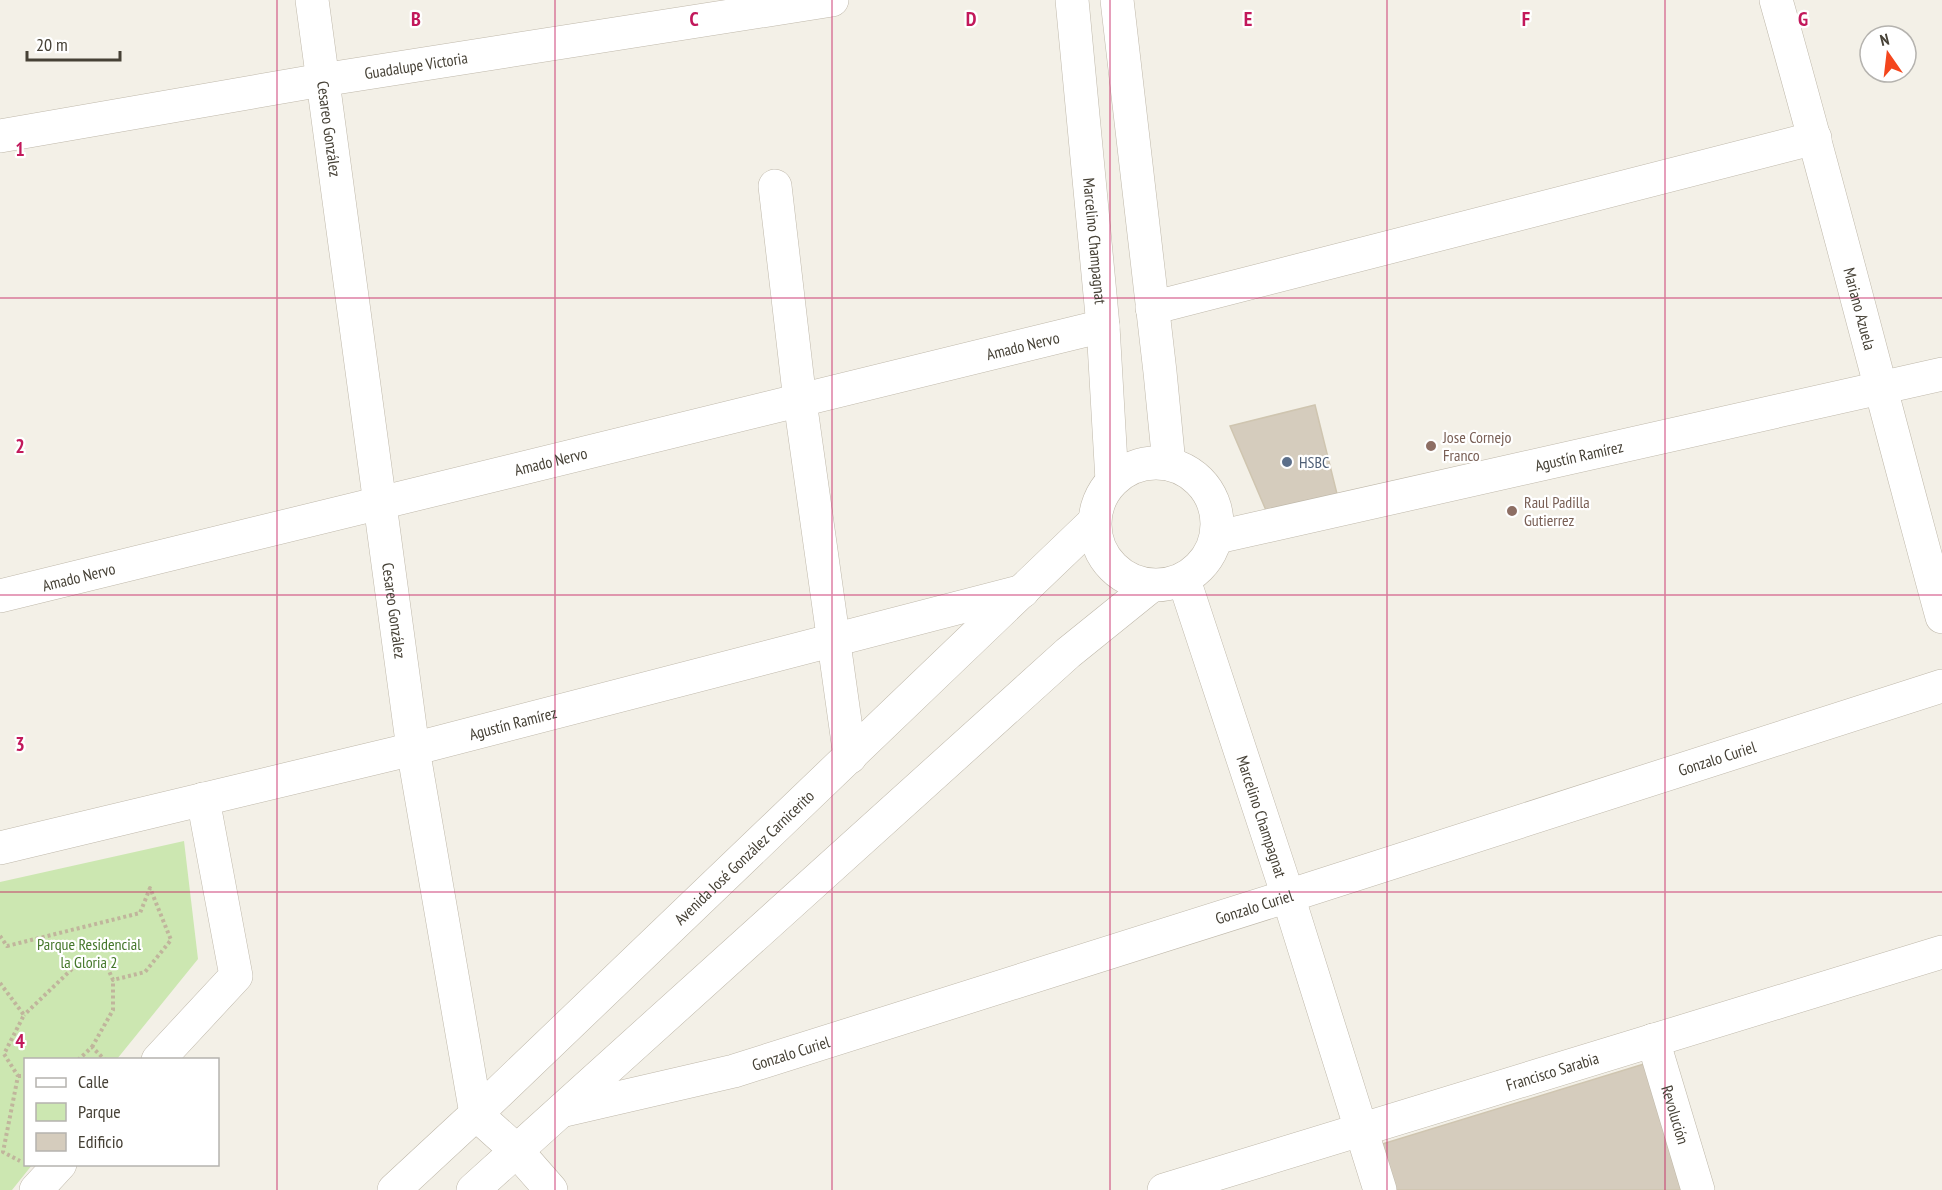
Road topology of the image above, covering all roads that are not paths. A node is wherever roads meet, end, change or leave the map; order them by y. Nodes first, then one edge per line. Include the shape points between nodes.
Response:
1 (312, 0) edge
2 (832, 0) edge
3 (1072, 0) edge
4 (1117, 0) edge
5 (1776, 0) edge
6 (322, 80) junction
7 (0, 136) edge
8 (1815, 138) junction
9 (775, 186) dead end
10 (1152, 308) junction
11 (1103, 326) junction
12 (1942, 374) edge
13 (1880, 389) junction
14 (800, 401) junction
15 (1168, 464) junction
16 (1112, 481) junction
17 (379, 505) junction
18 (1094, 522) junction
19 (1218, 537) junction
20 (1184, 580) junction
21 (1151, 586) junction
22 (1023, 591) junction
23 (0, 596) edge
24 (1942, 617) edge
25 (834, 639) junction
26 (1942, 686) edge
27 (413, 749) junction
28 (850, 757) junction
29 (203, 799) junction
30 (0, 848) edge
31 (1288, 896) junction
32 (1942, 952) edge
33 (1653, 1040) junction
34 (159, 1058) edge
35 (561, 1111) junction
36 (476, 1114) junction
37 (1361, 1129) junction
38 (516, 1150) junction
39 (58, 1166) edge
40 (36, 1190) edge
41 (394, 1190) edge
42 (473, 1190) edge
43 (551, 1190) edge
44 (1164, 1190) edge
45 (1380, 1190) edge
46 (1698, 1190) edge

1 - 6 street, Cesareo González
2 - 6 street, Guadalupe Victoria
3 - 11 street, Marcelino Champagnat
4 - 10 street
5 - 8 street, Mariano Azuela
6 - 7 street, Guadalupe Victoria
6 - 17 street, Cesareo González
8 - 10 street
8 - 13 street, Mariano Azuela
9 - 14 street
10 - 15 street
11 - 14 street, Amado Nervo
11 - 16 street, Marcelino Champagnat
12 - 13 street, Agustín Ramírez
13 - 19 street, Agustín Ramírez
13 - 24 street, Mariano Azuela
14 - 17 street, Amado Nervo
14 - 25 street
15 - 16 street via 1138,465
15 - 19 street via 1198,477 1216,504
16 - 18 street via 1099,500
17 - 23 street, Amado Nervo
17 - 27 street, Cesareo González
18 - 21 street via 1098,545 1109,565 1128,580
18 - 22 street, Avenida José González Carnicerito
19 - 20 street via 1206,562
20 - 21 street
20 - 31 street, Marcelino Champagnat
21 - 35 street via 1068,653
22 - 25 street, Agustín Ramírez
22 - 28 street, Avenida José González Carnicerito
25 - 27 street, Agustín Ramírez
25 - 28 street
26 - 31 street, Gonzalo Curiel
27 - 29 street, Agustín Ramírez
27 - 36 street, Cesareo González
28 - 36 street, Avenida José González Carnicerito
29 - 30 street, Agustín Ramírez
29 - 34 street via 236,976
31 - 35 street, Gonzalo Curiel via 734,1071
31 - 37 street, Marcelino Champagnat
32 - 33 street, Francisco Sarabia
33 - 37 street, Francisco Sarabia
33 - 46 street, Revolución
35 - 38 street
36 - 38 street
36 - 41 street, Avenida José González Carnicerito
37 - 44 street, Francisco Sarabia
37 - 45 street, Marcelino Champagnat
38 - 42 street
38 - 43 street
39 - 40 street

